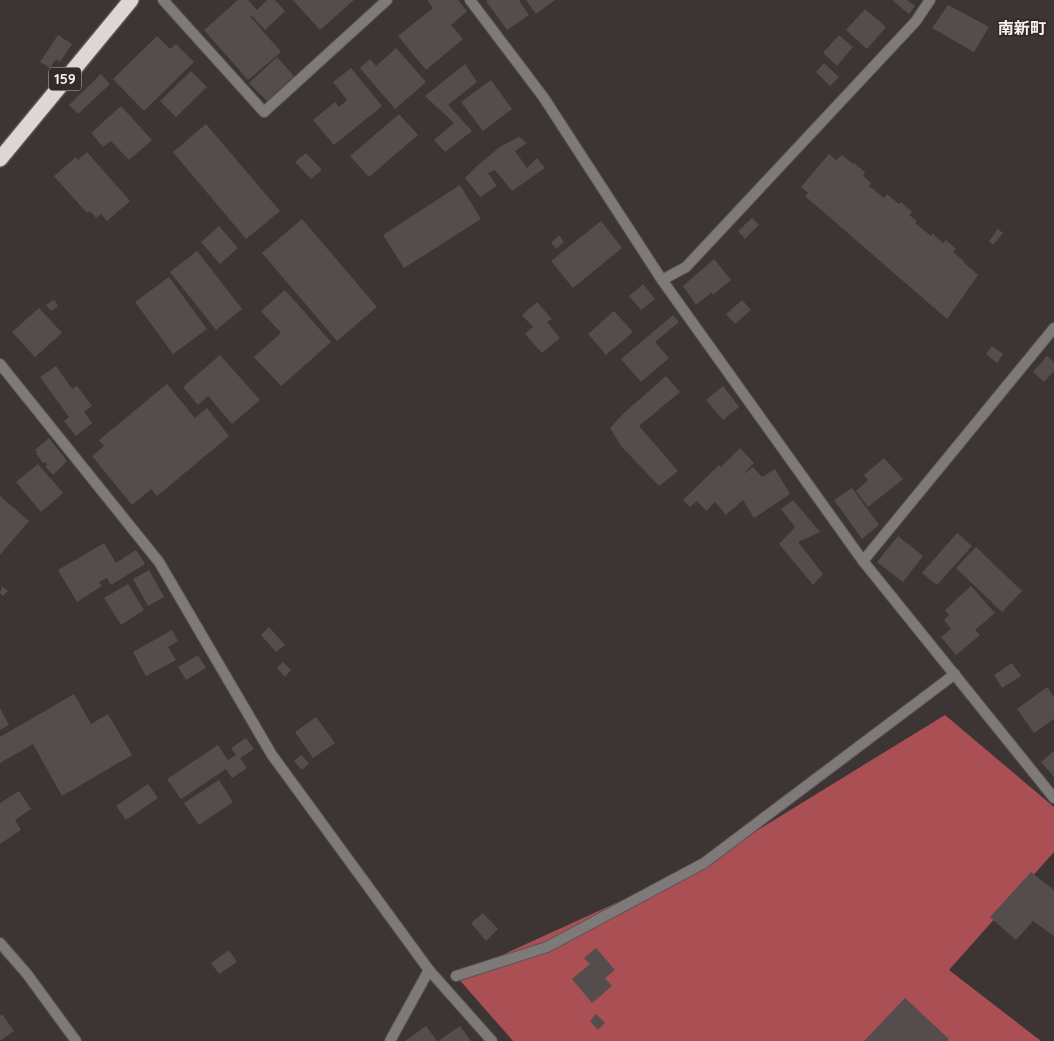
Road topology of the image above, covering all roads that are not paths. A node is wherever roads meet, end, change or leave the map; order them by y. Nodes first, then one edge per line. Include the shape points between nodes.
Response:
1 (131, 0) edge
2 (163, 0) edge
3 (387, 0) edge
4 (470, 0) edge
5 (930, 0) edge
6 (0, 159) edge
7 (662, 280) junction
8 (1054, 328) edge
9 (0, 364) edge
10 (863, 561) junction
11 (955, 674) junction
12 (1054, 798) edge
13 (0, 943) edge
14 (429, 970) junction
15 (456, 976) dead end
16 (76, 1041) edge
17 (390, 1041) edge
18 (492, 1041) edge

1 - 6 highway, 159
2 - 3 street via 264,112
4 - 7 street via 544,98
5 - 7 street via 916,20 686,267
7 - 10 street
8 - 10 street
9 - 14 street via 160,562 272,755
10 - 11 street
11 - 12 street
11 - 15 street via 704,863 547,947
13 - 16 street
14 - 17 street
14 - 18 street

